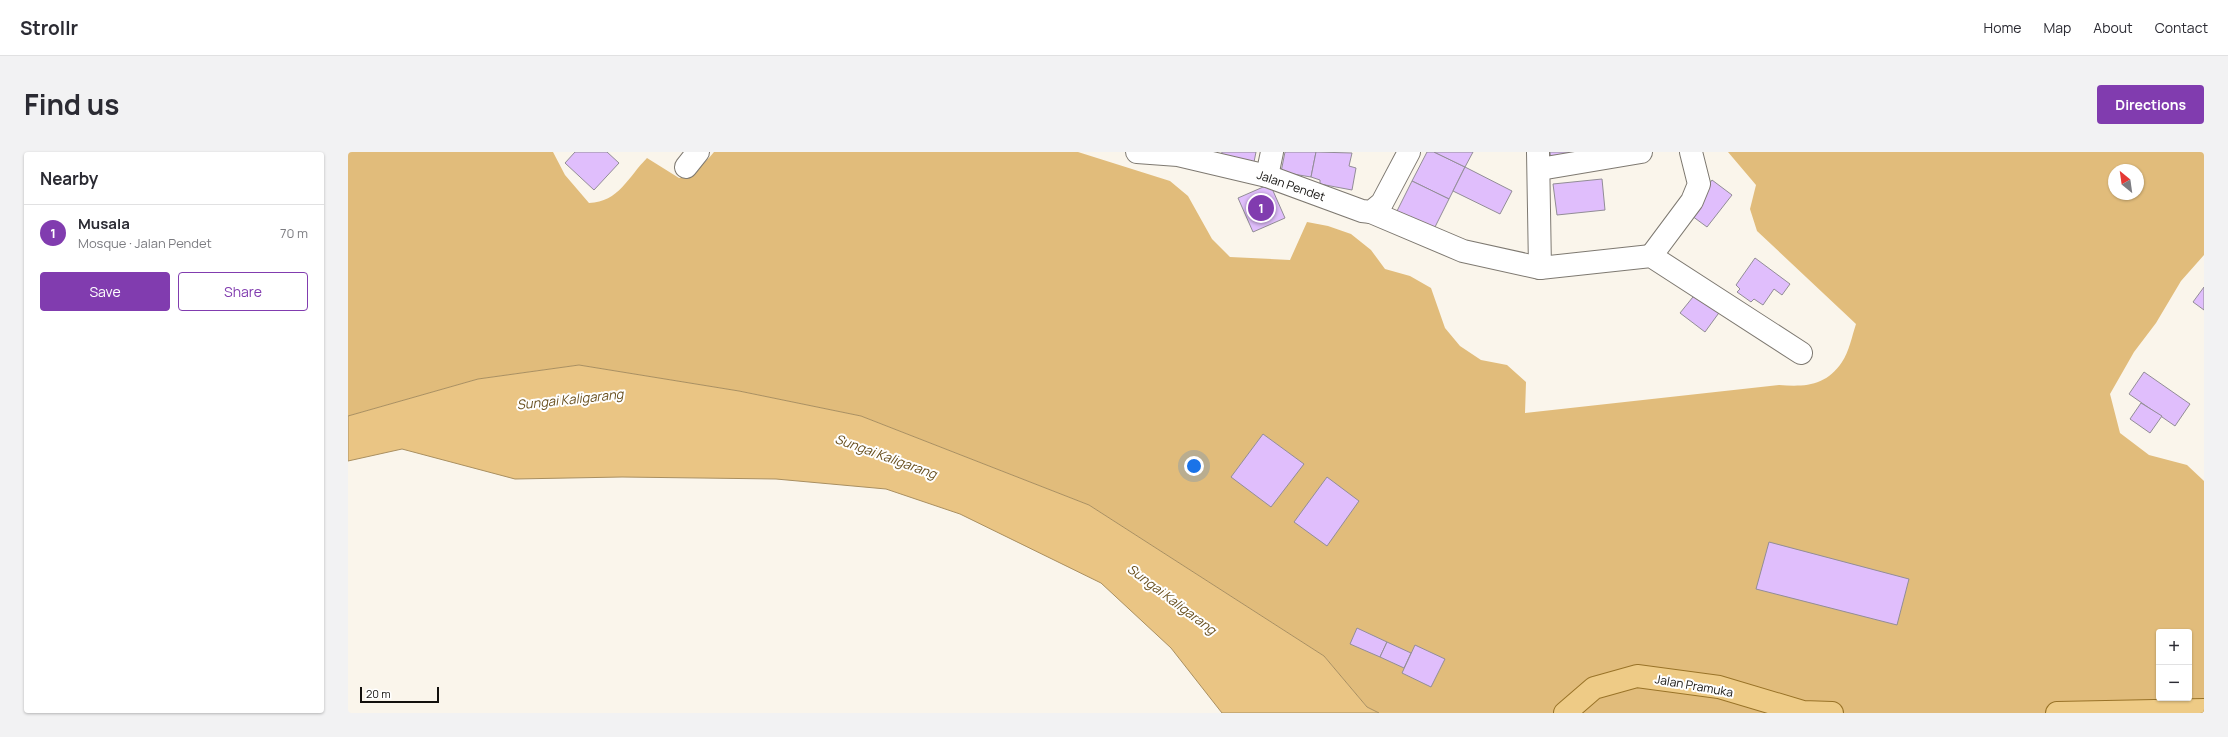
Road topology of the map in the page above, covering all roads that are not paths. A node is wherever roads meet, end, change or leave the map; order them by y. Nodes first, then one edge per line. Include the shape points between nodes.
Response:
1 (1139, 152) edge
2 (1272, 152) edge
3 (1409, 152) edge
4 (1641, 152) edge
5 (1690, 152) edge
6 (1178, 153) edge
7 (1539, 160) edge
8 (1267, 176) junction
9 (1371, 212) junction
10 (1651, 256) junction
11 (1540, 268) junction
12 (1800, 353) dead end
13 (2204, 710) edge
14 (1565, 713) edge
15 (1832, 713) edge
16 (2057, 713) edge

1 - 6 street, Jalan Pendet
2 - 8 street
3 - 9 street via 1382,203
4 - 7 street
5 - 10 street via 1699,184 1692,201
6 - 8 street, Jalan Pendet
7 - 11 street
8 - 9 street, Jalan Pendet via 1362,212
9 - 11 street, Jalan Pendet via 1463,251
10 - 11 street, Jalan Pendet
10 - 12 street
13 - 16 main road
14 - 15 main road, Jalan Pramuka via 1594,688 1636,676 1719,687 1803,712

